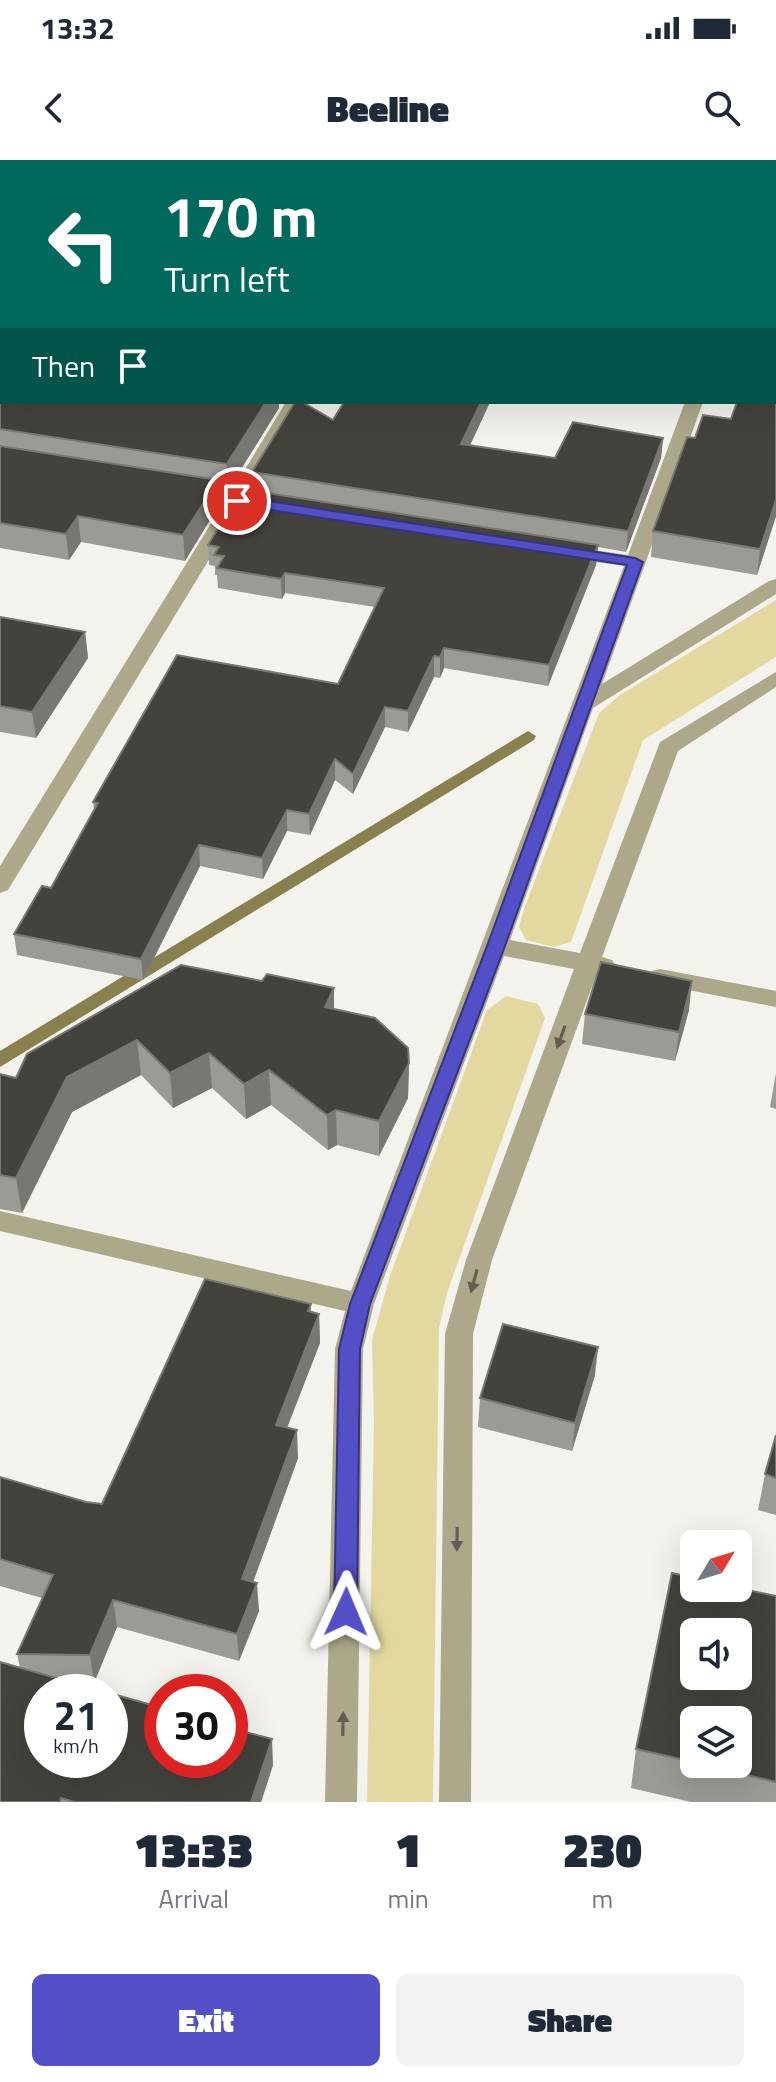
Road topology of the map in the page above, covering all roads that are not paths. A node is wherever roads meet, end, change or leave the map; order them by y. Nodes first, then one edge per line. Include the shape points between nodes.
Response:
1 (294, 404) edge
2 (693, 404) edge
3 (163, 489) edge
4 (237, 501) junction
5 (283, 508) edge
6 (543, 548) edge
7 (635, 562) junction
8 (776, 585) edge
9 (776, 678) edge
10 (583, 705) junction
11 (0, 885) edge
12 (496, 946) junction
13 (588, 964) junction
14 (776, 999) edge
15 (0, 1221) edge
16 (360, 1304) junction
17 (341, 1802) edge
18 (455, 1802) edge

1 - 4 street
2 - 7 street
3 - 4 street
4 - 5 street
4 - 11 street
6 - 7 street
7 - 10 street
8 - 10 street
9 - 13 street via 668,747
10 - 12 street
12 - 13 street
12 - 16 street
13 - 14 street
13 -> 18 street via 479,1260 459,1334
15 - 16 street
17 -> 16 street via 349,1349

